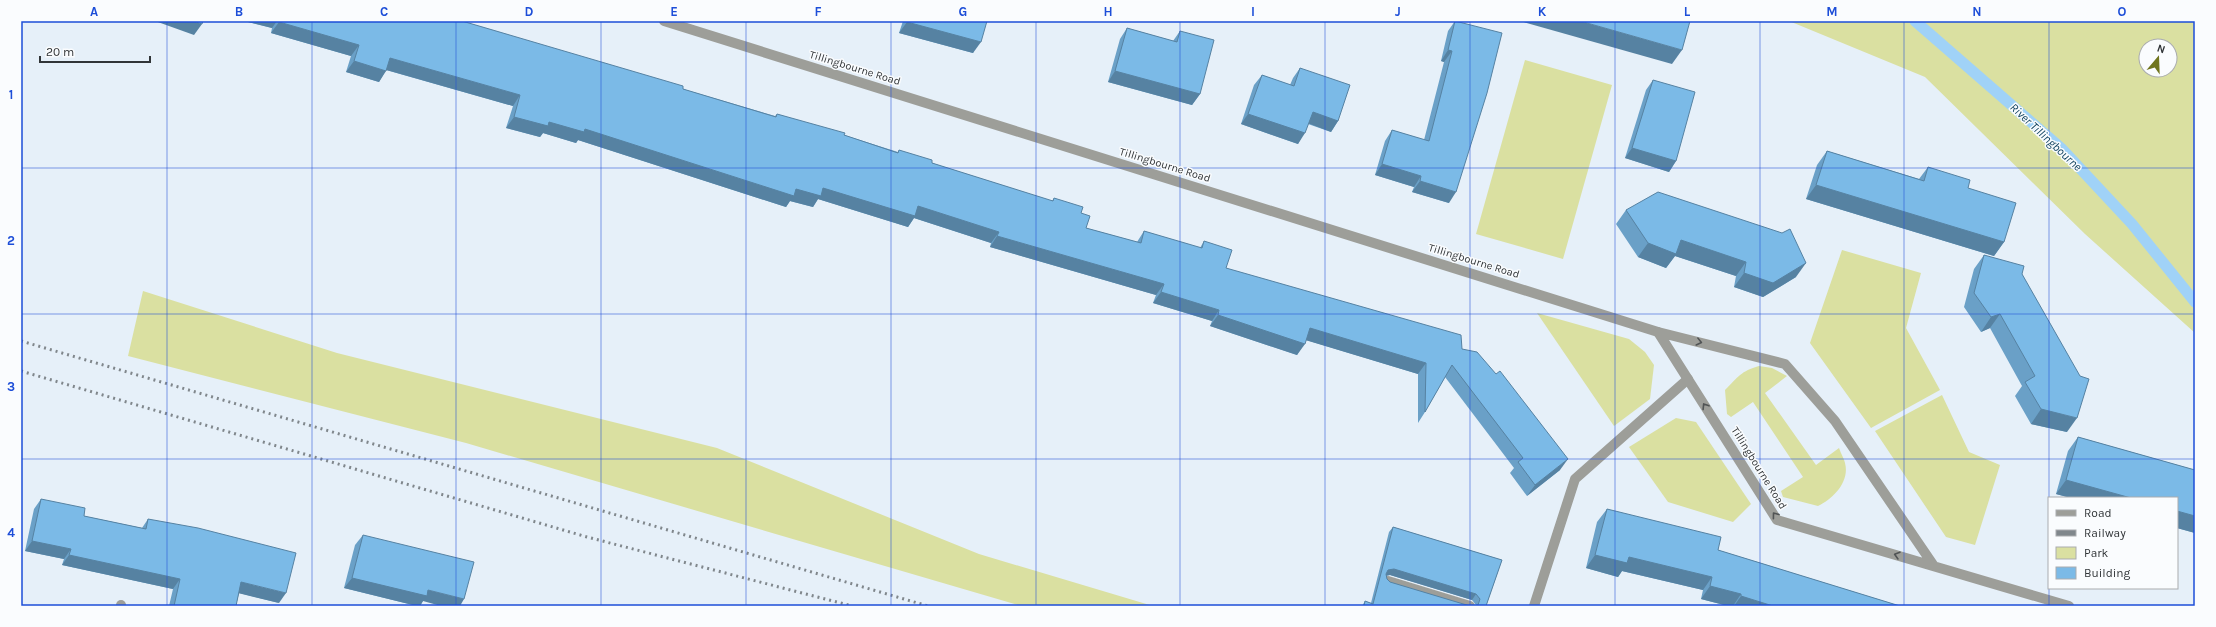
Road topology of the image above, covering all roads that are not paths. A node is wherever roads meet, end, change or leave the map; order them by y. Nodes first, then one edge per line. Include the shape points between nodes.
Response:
1 (664, 21) edge
2 (1658, 332) junction
3 (1688, 379) junction
4 (1934, 566) junction
5 (1388, 581) edge
6 (1470, 606) edge
7 (1534, 606) edge
8 (2069, 606) edge

1 - 2 street, Tillingbourne Road
2 - 3 street, Tillingbourne Road
2 -> 4 street, Tillingbourne Road via 1785,364 1835,421
4 -> 3 street, Tillingbourne Road via 1777,520
3 - 7 street via 1575,479
4 - 8 street, Tillingbourne Road
5 - 6 street

